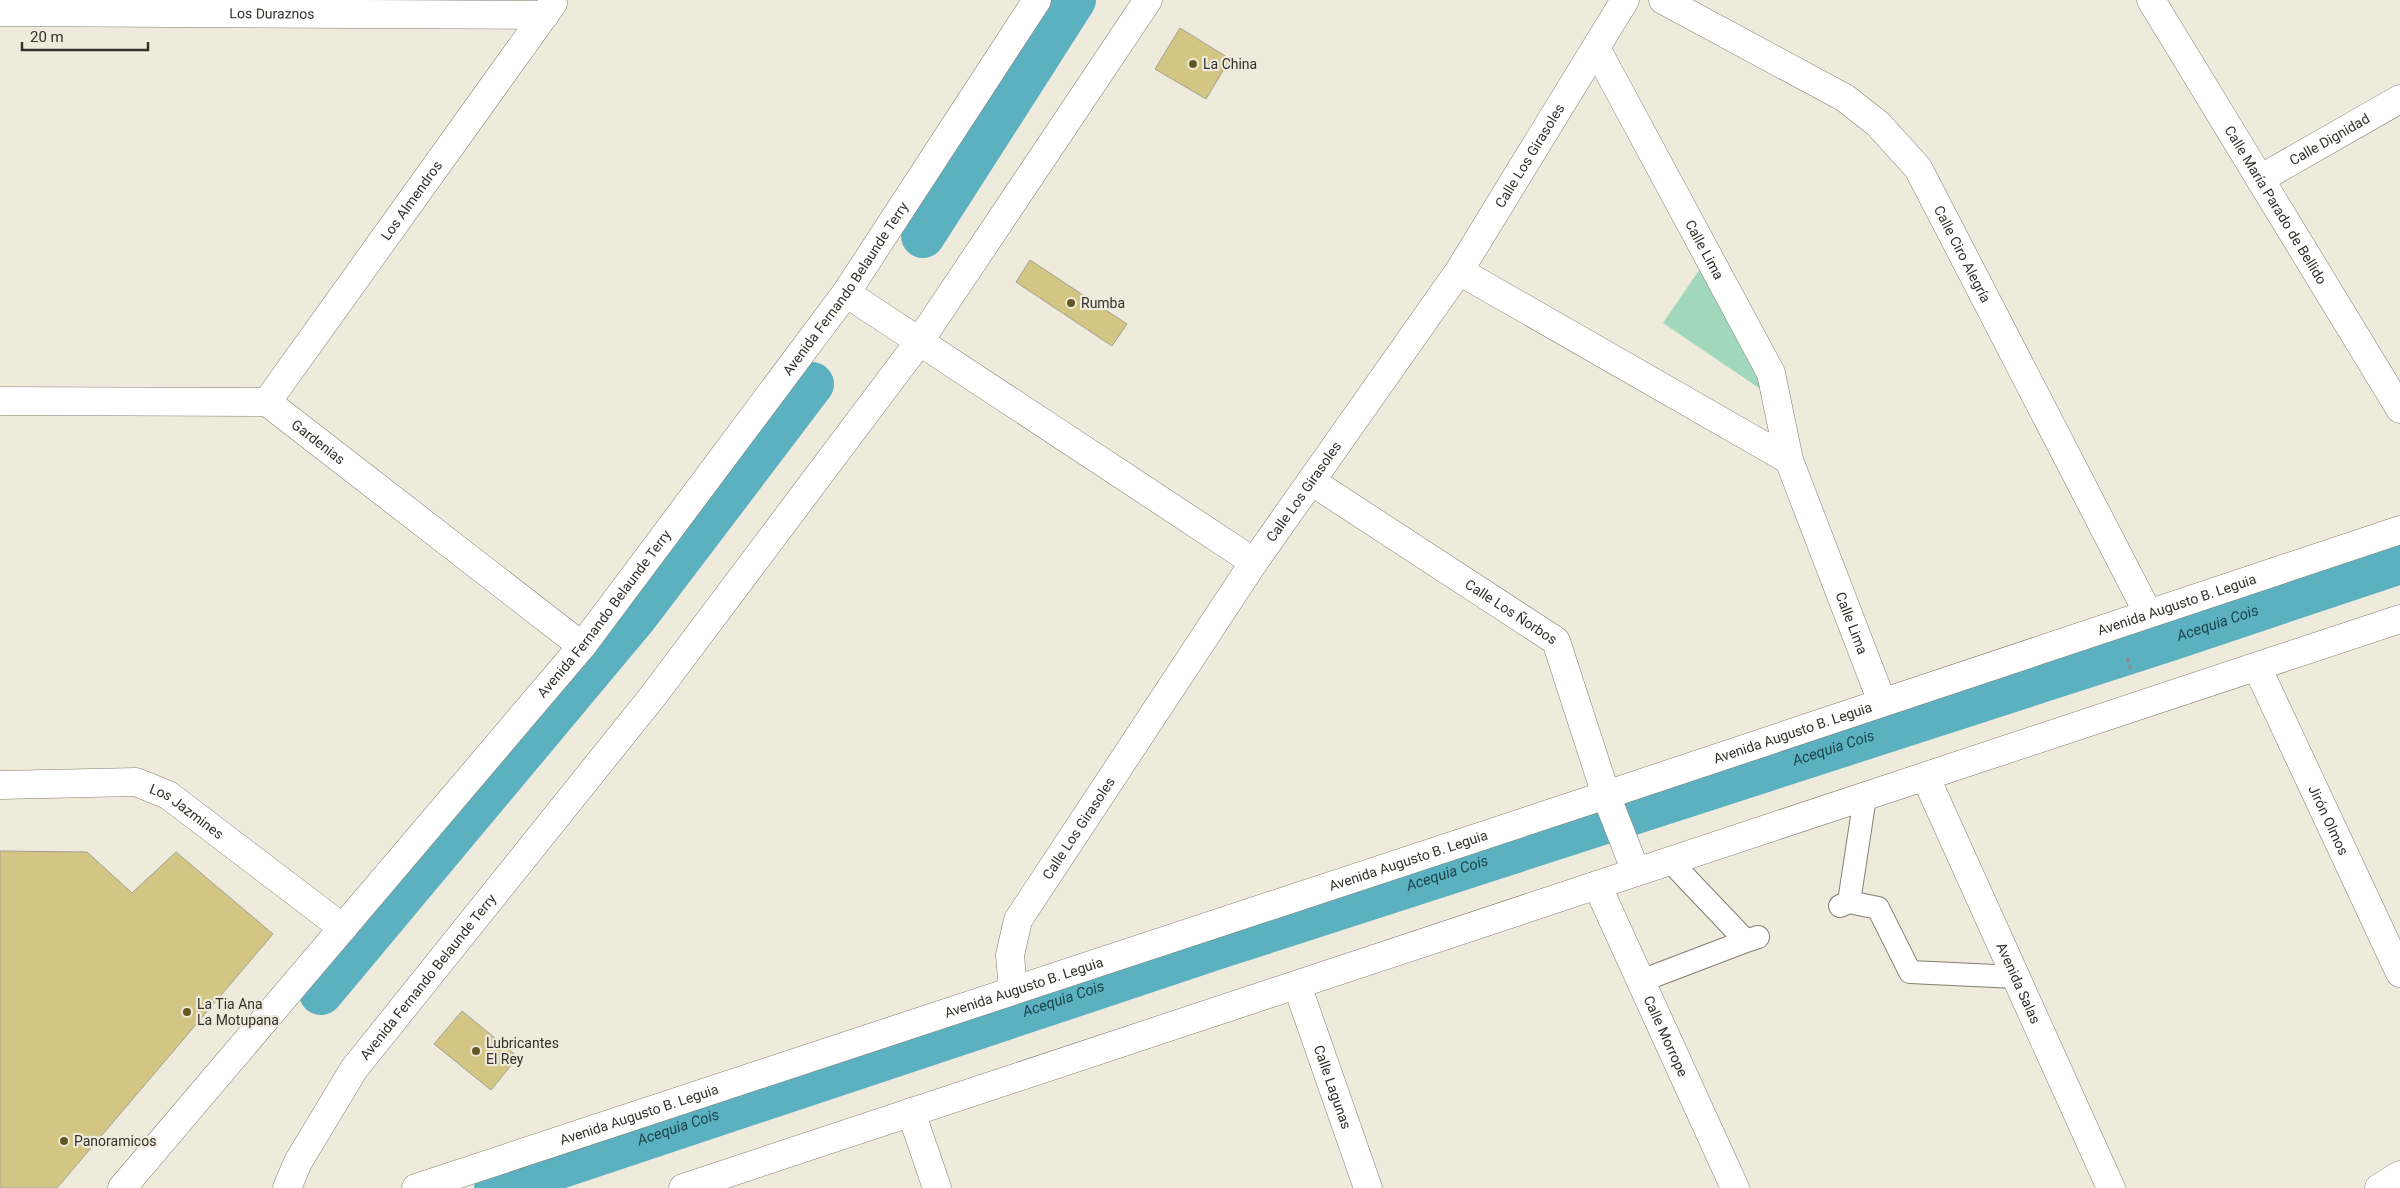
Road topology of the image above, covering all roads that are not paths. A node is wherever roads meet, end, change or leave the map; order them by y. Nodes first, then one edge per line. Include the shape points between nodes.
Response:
1 (1037, 0) edge
2 (1148, 0) edge
3 (1625, 0) edge
4 (1663, 0) edge
5 (2151, 0) edge
6 (550, 8) edge
7 (0, 12) edge
8 (1596, 48) junction
9 (2400, 99) edge
10 (2260, 179) junction
11 (1459, 271) junction
12 (846, 293) junction
13 (919, 342) junction
14 (0, 401) edge
15 (267, 402) junction
16 (2400, 410) edge
17 (1789, 460) junction
18 (1311, 481) junction
19 (2400, 530) edge
20 (1254, 562) junction
21 (2148, 613) junction
22 (2400, 619) edge
23 (582, 646) junction
24 (2257, 667) junction
25 (1882, 702) junction
26 (1926, 778) junction
27 (0, 784) edge
28 (1607, 797) junction
29 (1865, 797) junction
30 (1670, 861) junction
31 (1635, 871) junction
32 (1597, 885) junction
33 (343, 928) junction
34 (2400, 973) edge
35 (2016, 978) junction
36 (1641, 982) junction
37 (1297, 985) junction
38 (1013, 990) junction
39 (911, 1112) junction
40 (2400, 1175) edge
41 (122, 1188) edge
42 (287, 1188) edge
43 (416, 1188) edge
44 (683, 1188) edge
45 (937, 1188) edge
46 (1368, 1188) edge
47 (1735, 1188) edge
48 (2111, 1188) edge
49 (2379, 1188) edge

1 - 12 street, Avenida Fernando Belaunde Terry
2 - 13 street, Avenida Fernando Belaunde Terry
3 - 8 street, Calle Los Girasoles
4 - 21 street, Calle Ciro Alegría via 1845,98 1878,124 1918,168
5 - 10 street, Calle María Parado de Bellido
6 - 7 street, Los Duraznos
6 - 15 street, Los Almendros
8 - 11 street, Calle Los Girasoles
8 - 17 street, Calle Lima via 1771,373
9 - 10 street, Calle Dignidad
10 - 16 street, Calle María Parado de Bellido
11 - 17 street
11 - 18 street, Calle Los Girasoles
12 - 13 street
12 - 23 street, Avenida Fernando Belaunde Terry
13 - 20 street
13 - 42 street, Avenida Fernando Belaunde Terry via 653,696 354,1069 298,1162
14 - 15 street
15 - 23 street, Gardenias
17 - 25 street, Calle Lima
18 - 20 street, Calle Los Girasoles
18 - 28 street, Calle Los Ñorbos via 1556,641
19 - 21 street, Avenida Augusto B. Leguia
20 - 38 street, Calle Los Girasoles via 1018,920 1010,954
21 - 25 street, Avenida Augusto B. Leguia
22 - 24 street
23 - 33 street, Avenida Fernando Belaunde Terry
24 - 26 street
24 - 34 street, Jirón Olmos
25 - 28 street, Avenida Augusto B. Leguia
26 - 29 street
26 - 35 street, Avenida Salas
27 - 33 street, Los Jazmines via 136,782 168,795
28 - 31 street, Calle Los Ñorbos
28 - 38 street, Avenida Augusto B. Leguia
29 - 30 street
29 - 35 lane via 1844,904 1878,908 1910,972
30 - 31 street
30 - 36 lane via 1752,939
31 - 32 street
32 - 36 street, Calle Morrope
32 - 37 street
33 - 41 street, Avenida Fernando Belaunde Terry
35 - 48 street, Avenida Salas
36 - 47 street, Calle Morrope
37 - 39 street
37 - 46 street, Calle Lagunas
38 - 43 street, Avenida Augusto B. Leguia
39 - 44 street
39 - 45 street
40 - 49 street

